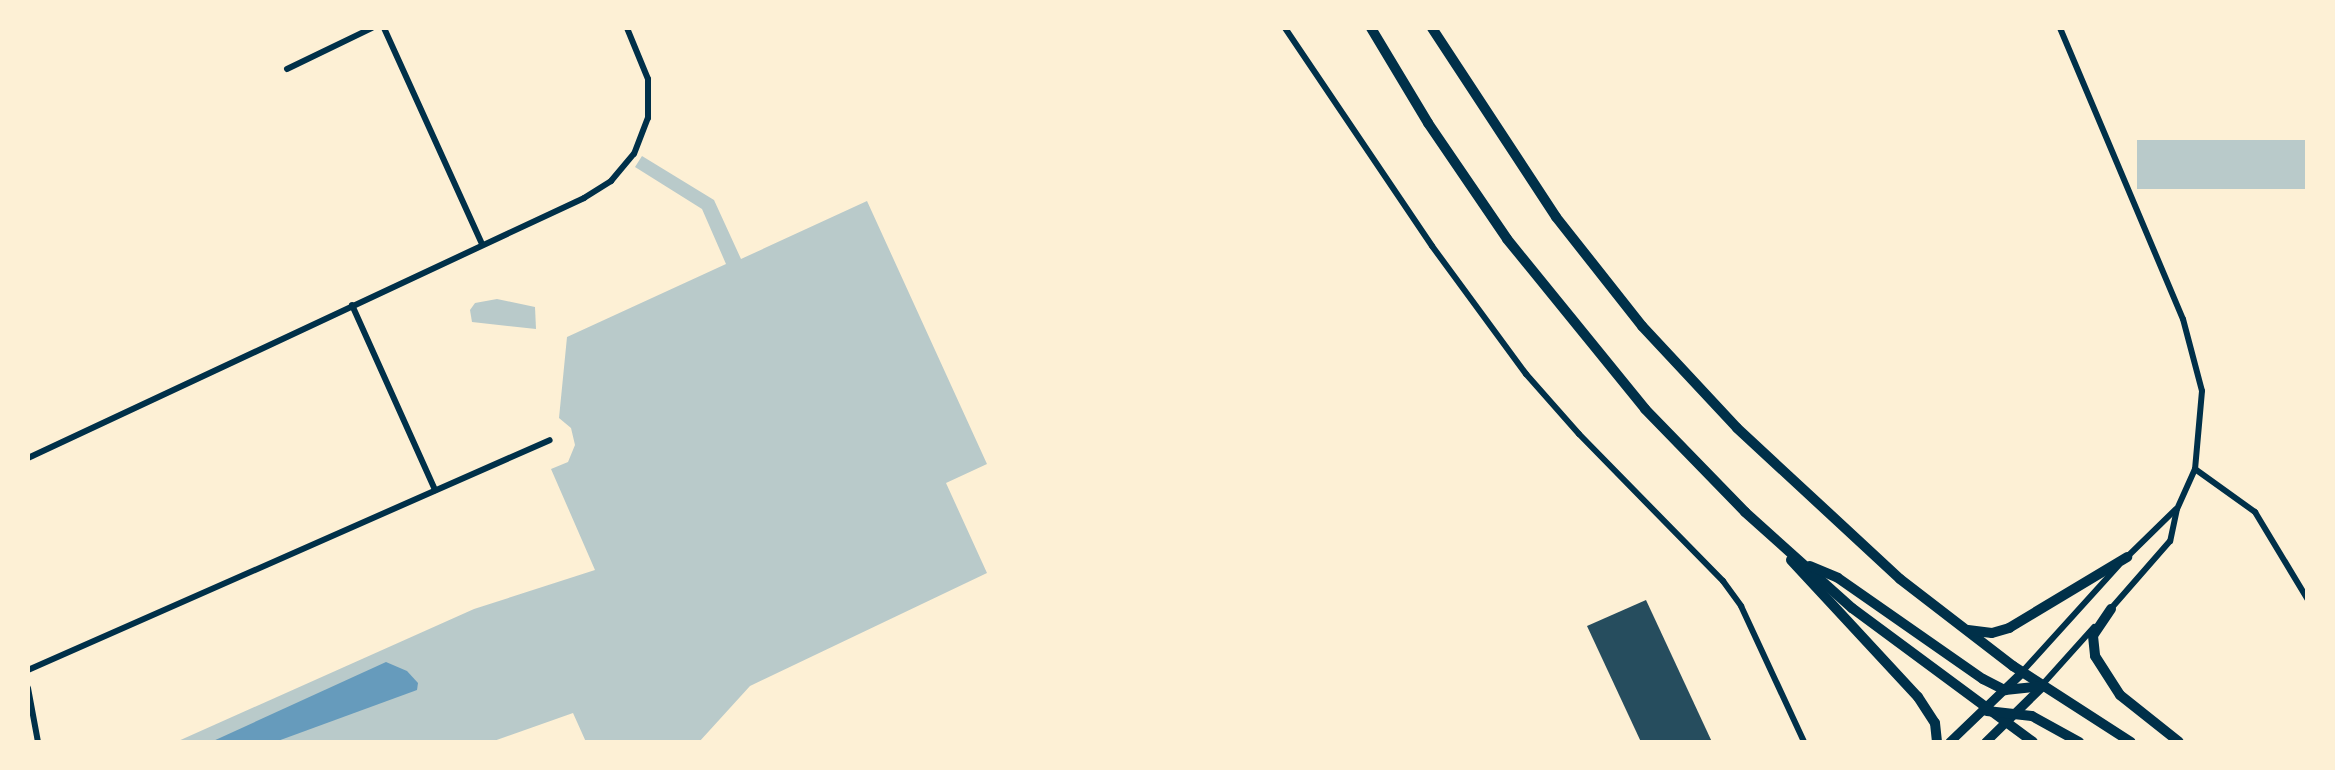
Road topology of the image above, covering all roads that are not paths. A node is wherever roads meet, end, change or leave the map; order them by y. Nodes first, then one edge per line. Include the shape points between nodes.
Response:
1 (372, 28) edge
2 (384, 28) edge
3 (627, 28) edge
4 (1285, 28) edge
5 (1371, 28) edge
6 (1432, 28) edge
7 (2060, 28) edge
8 (288, 69) dead end
9 (482, 244) junction
10 (352, 304) junction
11 (550, 440) dead end
12 (28, 458) edge
13 (2195, 469) junction
14 (435, 490) junction
15 (2177, 509) junction
16 (1778, 543) junction
17 (2126, 557) junction
18 (1798, 560) junction
19 (2308, 600) edge
20 (2110, 609) junction
21 (1964, 629) junction
22 (28, 670) edge
23 (2022, 672) junction
24 (2042, 686) junction
25 (28, 688) edge
26 (2006, 690) junction
27 (1986, 711) junction
28 (2017, 712) junction
29 (2006, 724) junction
30 (38, 742) edge
31 (1804, 742) edge
32 (1937, 742) edge
33 (1950, 742) edge
34 (1985, 742) edge
35 (2032, 742) edge
36 (2079, 742) edge
37 (2131, 742) edge
38 (2178, 742) edge

1 - 8 street
2 - 9 street
3 - 9 street via 650,94 634,154 598,190
4 - 31 street via 1526,374 1723,582 1762,647
5 - 16 main road via 1467,182 1553,300 1645,409
6 - 21 main road via 1556,216 1692,383 1832,520
7 - 13 street via 2192,344 2202,391
9 - 10 street
10 - 12 street
10 - 14 street
11 - 14 street
13 - 15 street
13 - 19 street via 2255,512
14 - 22 street
15 - 17 street
15 - 20 street via 2170,541
16 - 18 main road
16 - 32 main road via 1810,586 1918,697 1935,723
17 - 21 main road via 2009,628
17 - 23 street
18 - 26 main road via 1838,578
18 - 27 main road
20 - 24 street
20 - 38 main road via 2093,636 2095,656 2120,695
21 - 23 main road
23 - 24 main road
23 - 26 street
24 - 26 main road
24 - 28 street
24 - 37 main road
25 - 30 street
26 - 27 street
27 - 28 main road
27 - 29 main road
27 - 33 street
28 - 29 street
28 - 36 main road
29 - 34 street
29 - 35 main road

